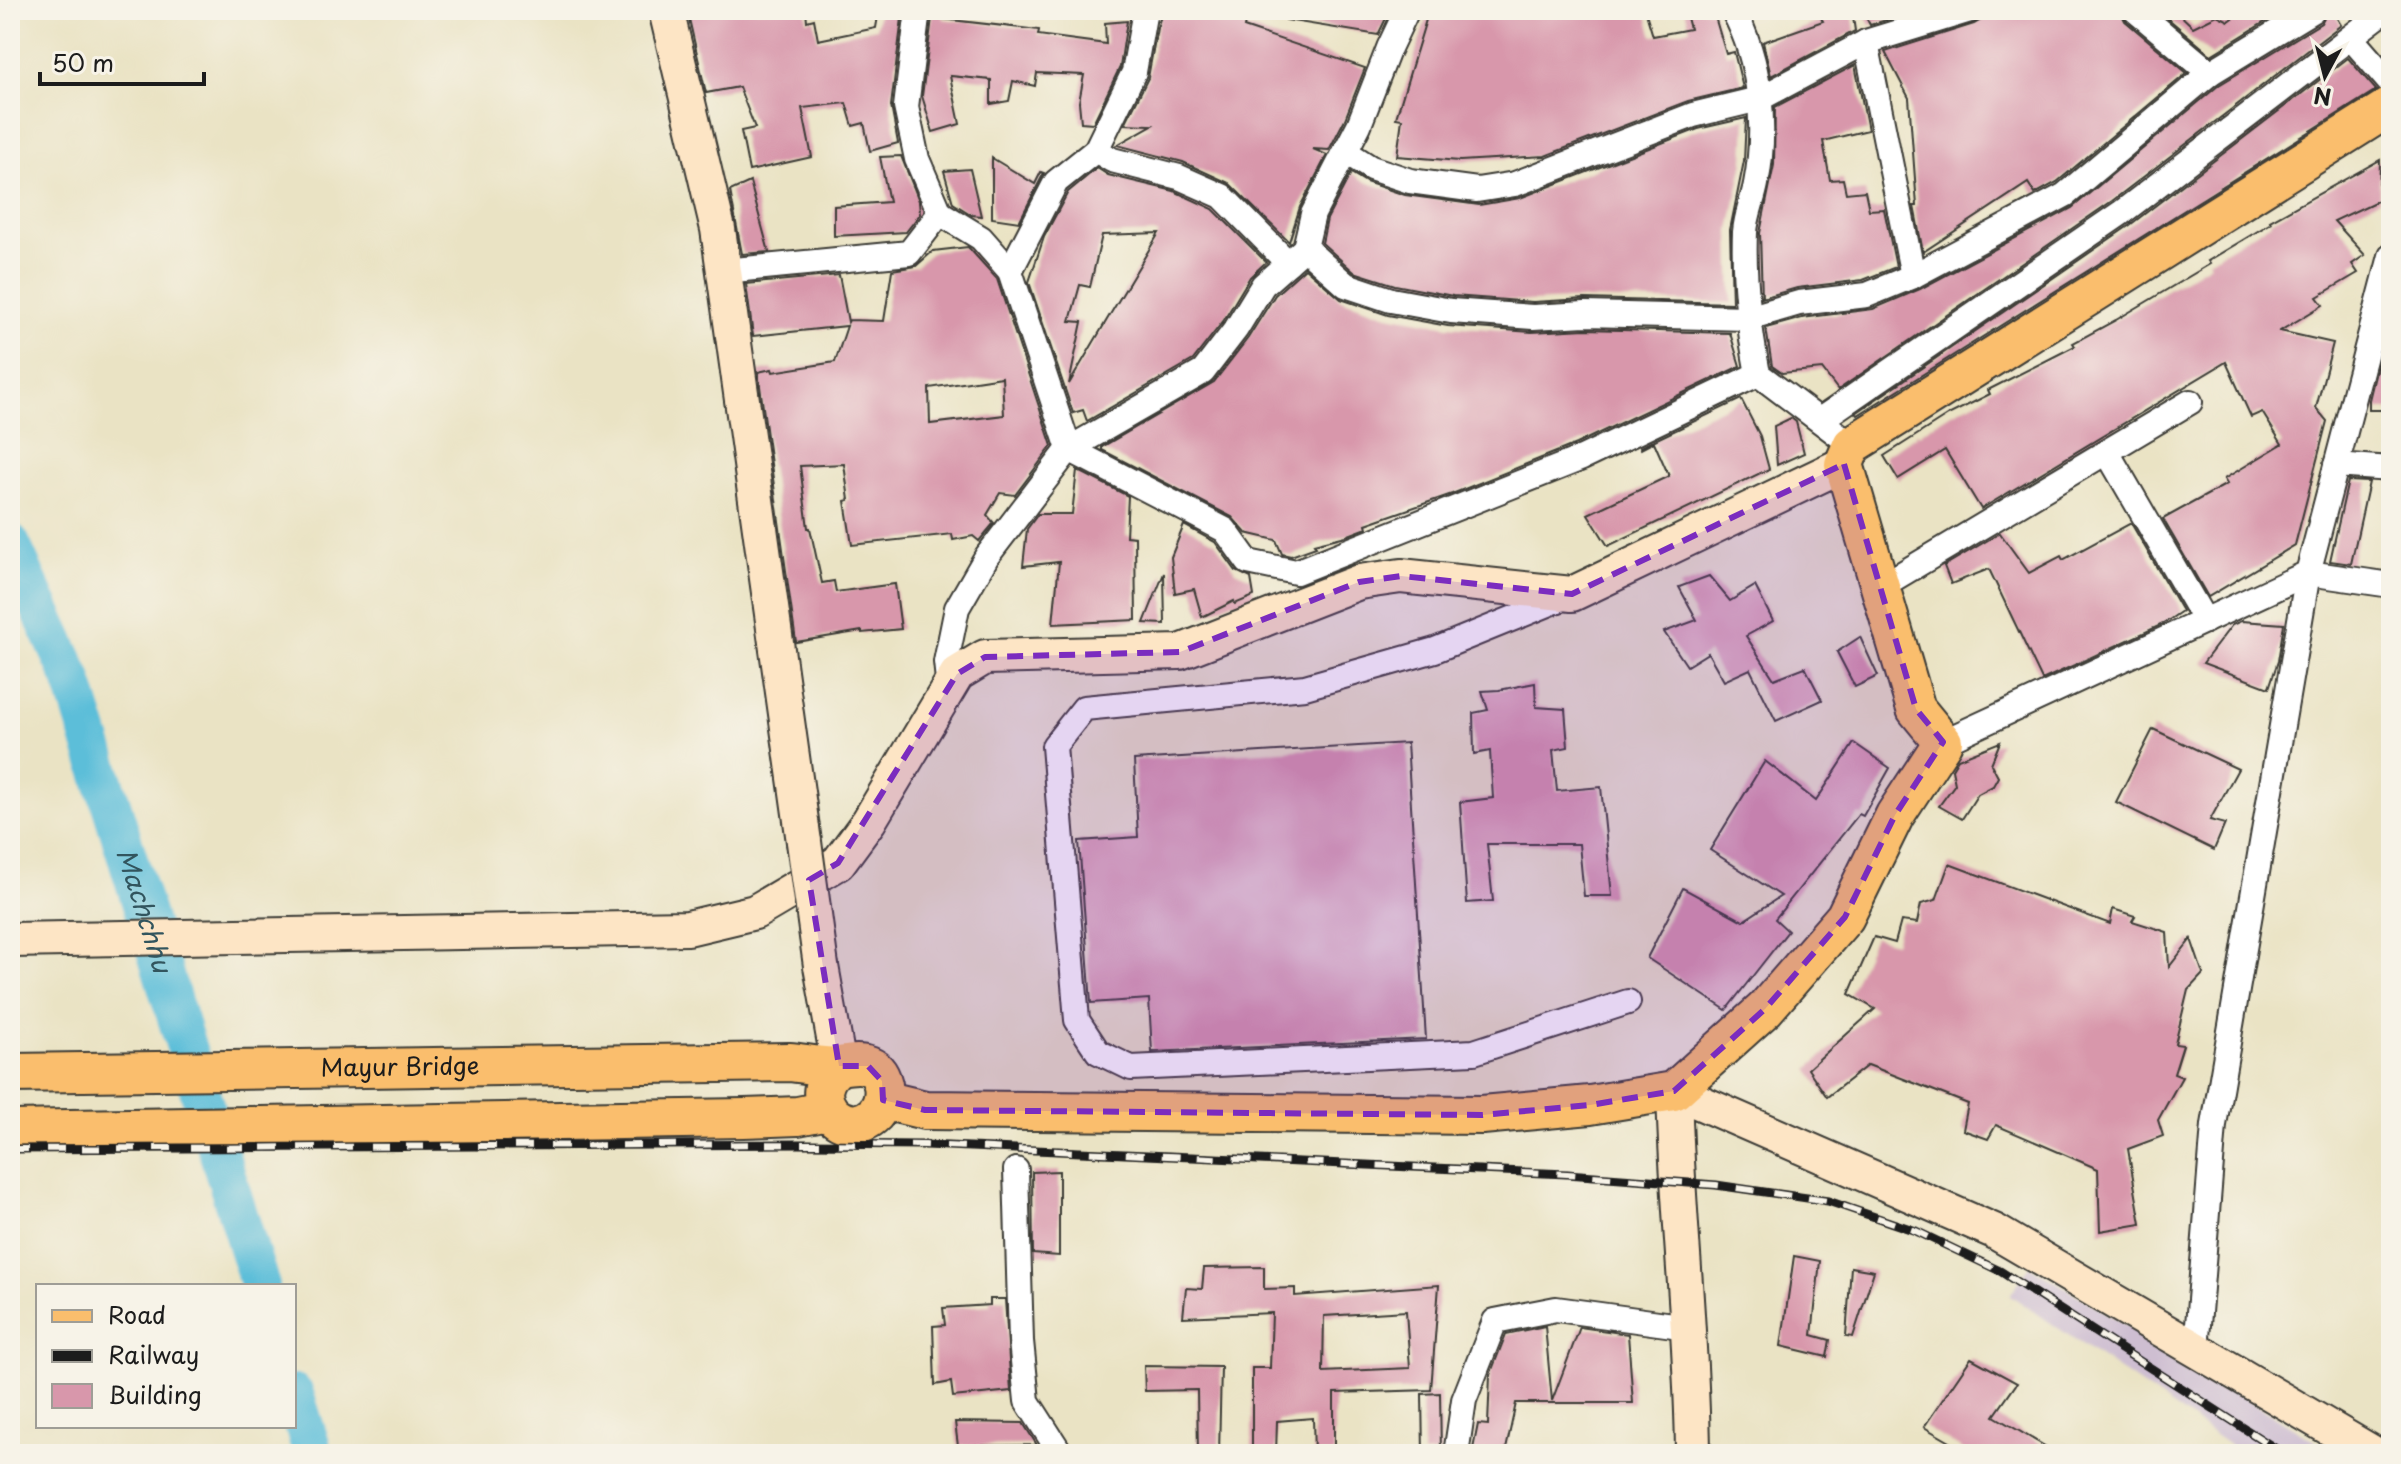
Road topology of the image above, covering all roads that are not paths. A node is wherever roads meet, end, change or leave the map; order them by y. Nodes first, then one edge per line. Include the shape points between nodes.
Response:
1 (666, 10) edge
2 (918, 10) edge
3 (1145, 10) edge
4 (1407, 10) edge
5 (1733, 10) edge
6 (1970, 10) edge
7 (2135, 10) edge
8 (2313, 10) edge
9 (2386, 10) edge
10 (2351, 38) junction
11 (1866, 42) junction
12 (2210, 73) junction
13 (2391, 84) edge
14 (1759, 99) junction
15 (2391, 106) edge
16 (1096, 150) junction
17 (1346, 152) junction
18 (940, 213) junction
19 (1297, 255) junction
20 (2391, 256) edge
21 (724, 271) junction
22 (1010, 271) junction
23 (1913, 276) junction
24 (1748, 318) junction
25 (1758, 374) junction
26 (2190, 402) dead end
27 (1820, 420) junction
28 (1069, 449) junction
29 (2107, 452) junction
30 (1848, 454) junction
31 (2336, 465) junction
32 (2391, 469) edge
33 (2308, 573) junction
34 (2391, 585) edge
35 (1880, 587) junction
36 (1572, 594) junction
37 (2205, 621) junction
38 (949, 689) junction
39 (1943, 742) junction
40 (10, 940) edge
41 (1628, 1002) dead end
42 (839, 1066) junction
43 (10, 1073) edge
44 (1674, 1091) junction
45 (883, 1100) junction
46 (813, 1113) junction
47 (10, 1130) edge
48 (1016, 1170) dead end
49 (1688, 1327) junction
50 (2196, 1350) junction
51 (1061, 1454) edge
52 (1456, 1454) edge
53 (1693, 1454) edge
54 (2374, 1454) edge

1 - 21 street
2 - 18 street via 906,107 917,159
3 - 16 street via 1134,72
4 - 17 street
5 - 14 street via 1747,36
6 - 11 street
7 - 12 street
8 - 12 street
9 - 10 street
10 - 13 street
10 - 27 street via 2121,213
11 - 14 street
11 - 23 street
12 - 23 street via 2065,195
14 - 17 street via 1693,115 1515,184 1477,190 1410,181 1371,168
14 - 24 street via 1757,182 1745,230
15 - 30 main road
16 - 19 street via 1222,196
16 - 22 street via 1056,182
17 - 19 street
18 - 21 street via 909,253
18 - 22 street via 981,238
19 - 24 street via 1346,285 1451,311 1533,317
19 - 28 street via 1263,285 1203,372
20 - 31 street
21 - 42 street, bridge
22 - 28 street
23 - 24 street via 1867,295 1799,303
24 - 25 street
25 - 27 street
25 - 28 street via 1582,458 1296,572 1248,562 1225,530
26 - 29 street
27 - 30 street
28 - 38 street via 987,556 957,608 946,662
29 - 35 street
29 - 37 street
30 - 35 main road
30 - 36 street
31 - 32 street
31 - 33 street
33 - 34 street
33 - 37 street
33 - 50 street via 2214,1125
35 - 39 main road via 1916,709
36 - 38 street via 1401,576 1359,582 1180,652 985,657 957,674
36 - 41 street via 1435,650 1305,687 1084,708 1054,746 1077,1020 1098,1052 1131,1068 1474,1052
37 - 39 street
38 - 40 street via 838,863 755,912 688,928
39 - 44 main road via 1895,815 1845,917 1765,1009
42 - 43 main road, Mayur Bridge via 789,1062
42 - 45 main road via 868,1066 882,1081
42 - 46 main road via 831,1072
44 - 45 main road via 1482,1115 925,1110
44 - 49 street
44 - 50 street via 1994,1231
45 - 46 main road via 863,1121
46 - 47 main road
48 - 51 street via 1027,1401
49 - 52 street via 1556,1309 1495,1321 1464,1400
49 - 53 street
50 - 54 street

